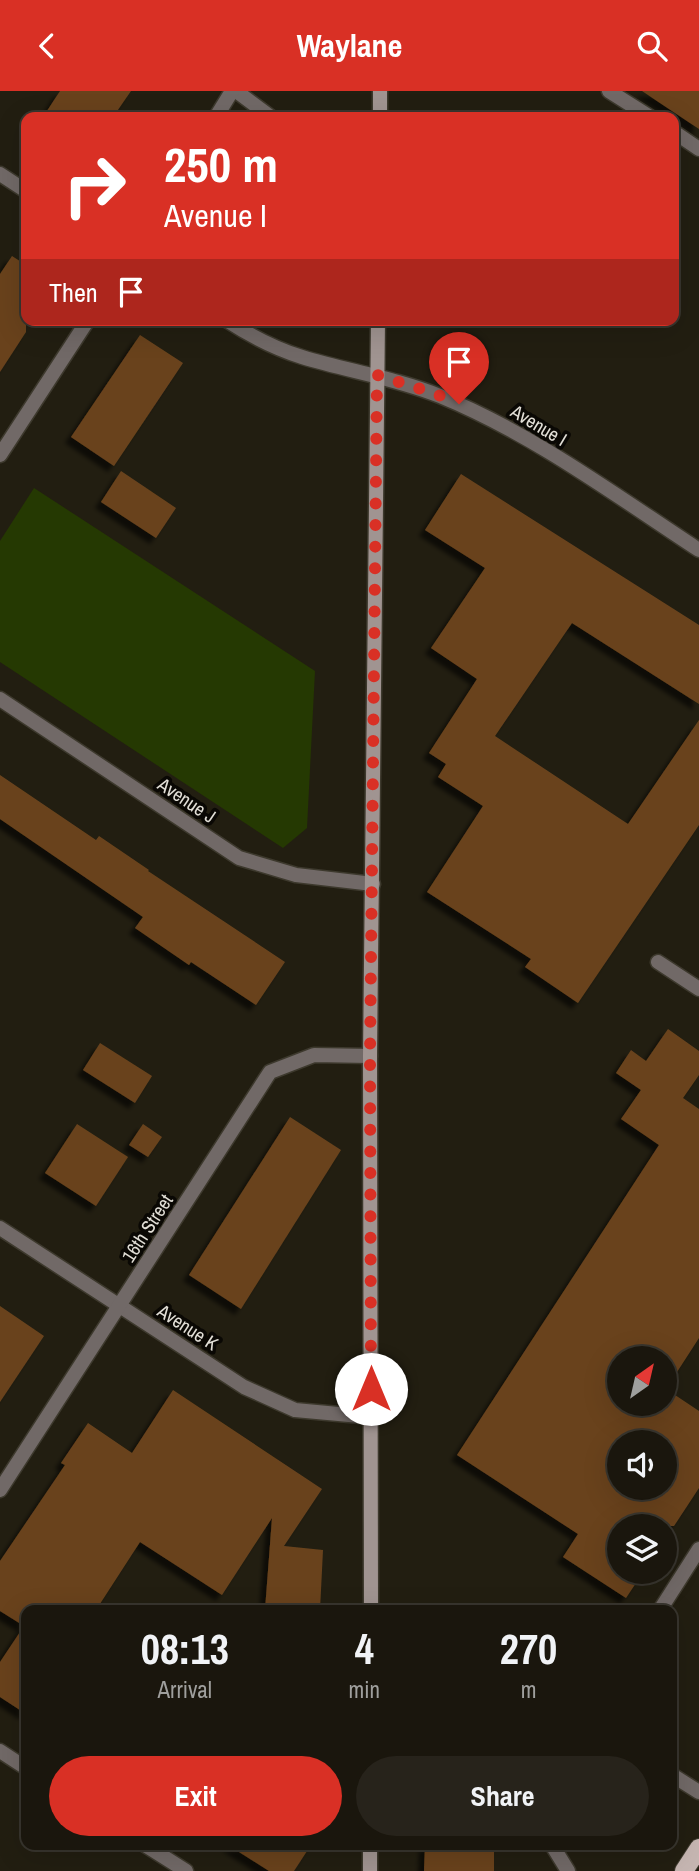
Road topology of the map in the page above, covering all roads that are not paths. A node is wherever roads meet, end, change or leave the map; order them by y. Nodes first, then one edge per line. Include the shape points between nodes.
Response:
1 (234, 91) edge
2 (380, 91) edge
3 (609, 91) edge
4 (219, 112) edge
5 (264, 112) edge
6 (380, 112) edge
7 (642, 112) edge
8 (679, 135) edge
9 (699, 149) edge
10 (0, 174) edge
11 (21, 188) edge
12 (84, 326) edge
13 (242, 326) edge
14 (378, 326) edge
15 (377, 375) junction
16 (0, 455) edge
17 (699, 551) edge
18 (0, 699) edge
19 (373, 884) junction
20 (658, 962) dead end
21 (699, 989) edge
22 (370, 1056) junction
23 (0, 1228) edge
24 (119, 1306) junction
25 (371, 1417) junction
26 (2, 1485) edge
27 (699, 1549) edge
28 (371, 1605) edge
29 (663, 1605) edge
30 (0, 1751) edge
31 (21, 1765) edge
32 (677, 1778) edge
33 (699, 1792) edge
34 (699, 1848) edge
35 (153, 1850) edge
36 (370, 1850) edge
37 (555, 1850) edge
38 (186, 1871) edge
39 (370, 1871) edge
40 (568, 1871) edge
41 (684, 1871) edge

1 - 4 street
1 - 5 street
2 - 6 main road
3 - 7 street
8 - 9 street
10 - 11 street
12 - 16 street
13 - 15 street, Avenue I via 301,357
14 - 15 main road
15 - 17 street, Avenue I via 436,394 527,438
15 - 19 main road
18 - 19 street, Avenue J via 239,858 296,875
19 - 22 main road
20 - 21 street
22 - 24 street, 16th Street via 314,1055 270,1072
22 - 25 main road
23 - 24 street, Avenue K
24 - 25 street, Avenue K via 244,1387 295,1411
24 - 26 street, 16th Street
25 - 28 main road
27 - 29 street
30 - 31 street
32 - 33 street
34 - 41 main road
35 - 38 street
36 - 39 main road
37 - 40 street

